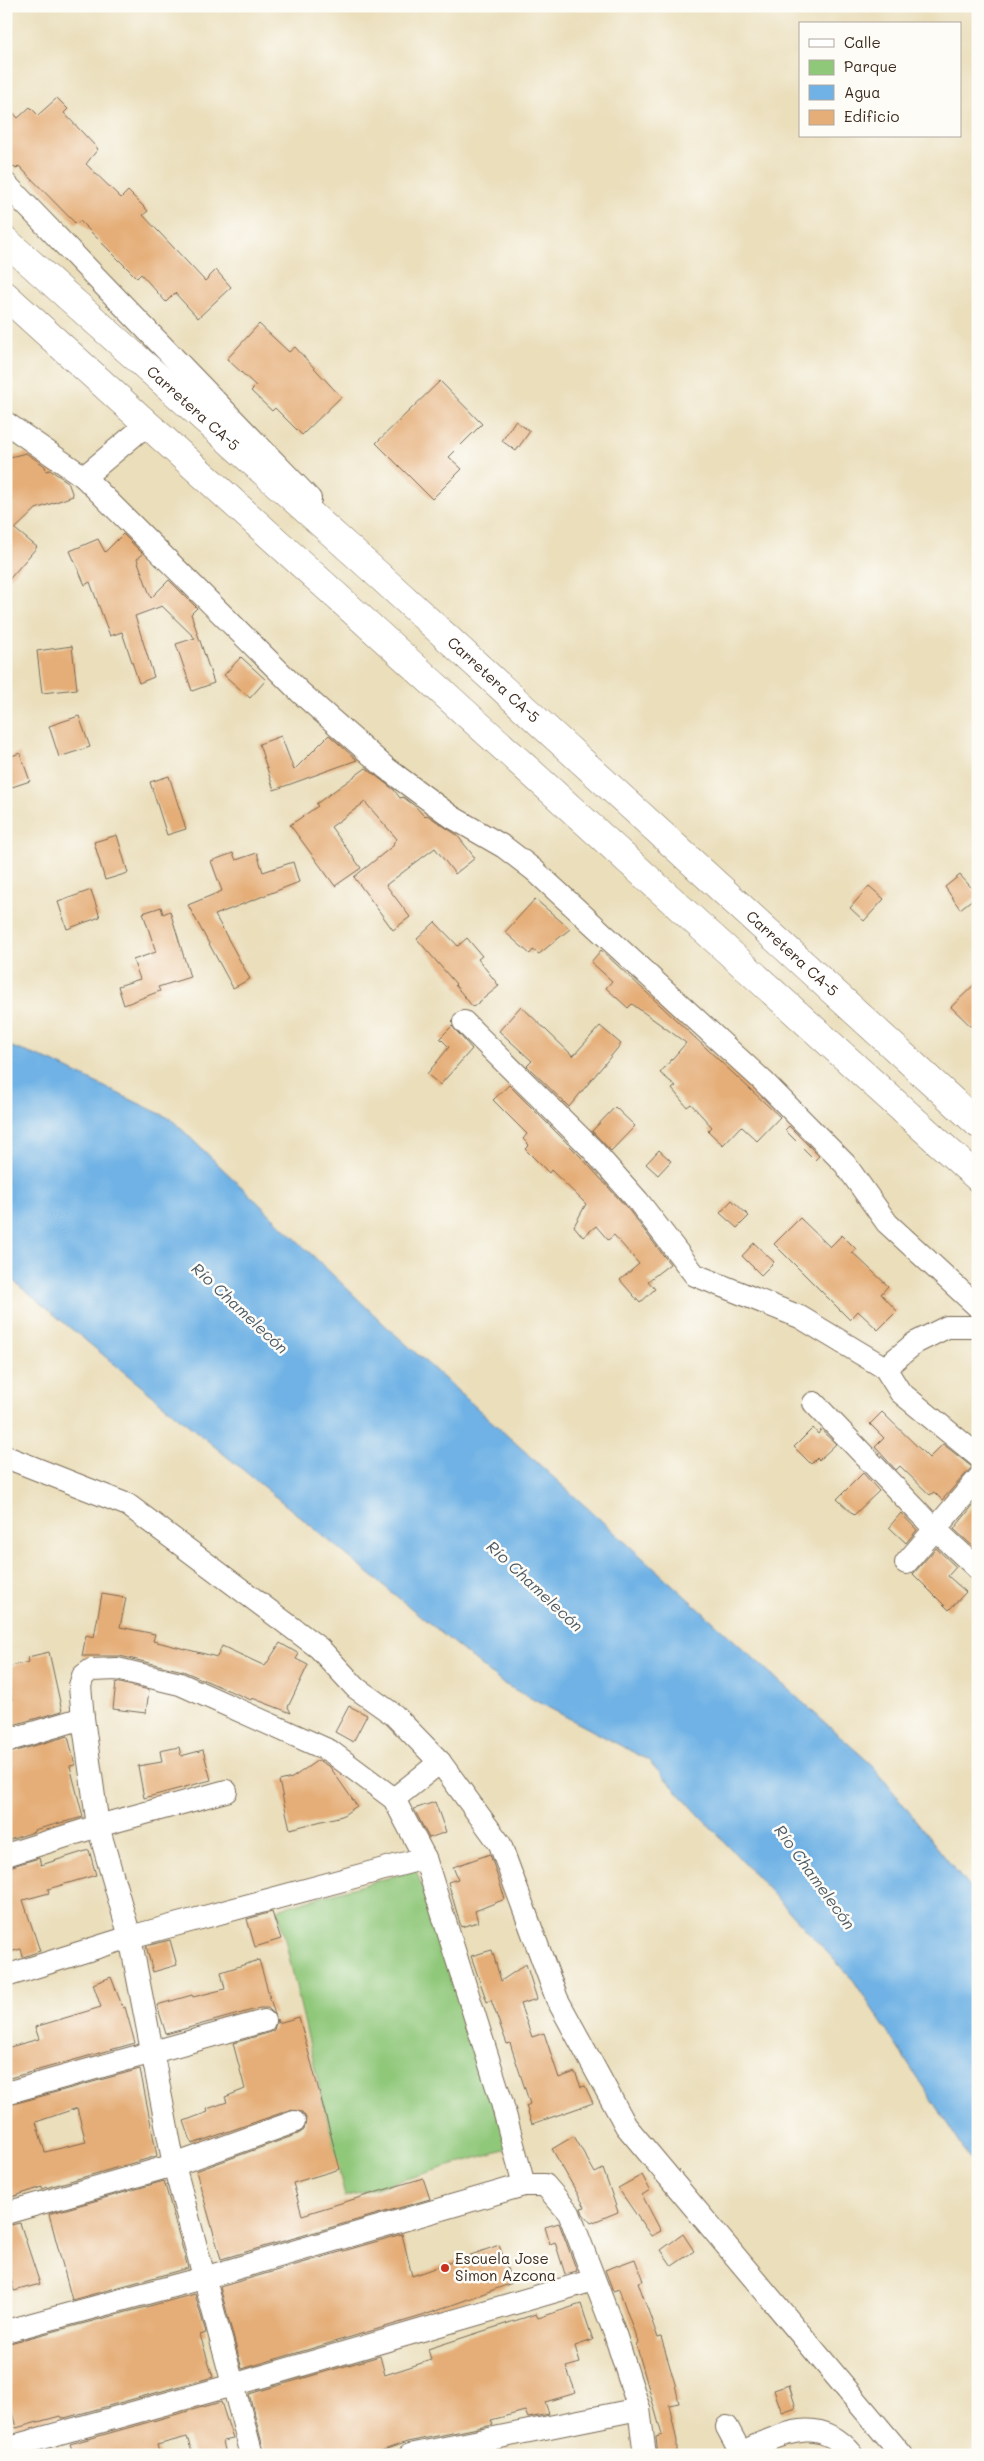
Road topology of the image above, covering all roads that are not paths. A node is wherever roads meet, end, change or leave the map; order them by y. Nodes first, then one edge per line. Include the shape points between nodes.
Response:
1 (6, 184) edge
2 (6, 241) edge
3 (6, 296) edge
4 (6, 424) edge
5 (146, 425) junction
6 (84, 477) junction
7 (372, 570) junction
8 (464, 1022) dead end
9 (978, 1124) edge
10 (978, 1178) edge
11 (978, 1307) edge
12 (978, 1327) edge
13 (884, 1368) junction
14 (814, 1403) dead end
15 (978, 1456) edge
16 (6, 1457) edge
17 (978, 1479) edge
18 (934, 1528) junction
19 (906, 1563) dead end
20 (978, 1569) edge
21 (83, 1718) junction
22 (6, 1741) edge
23 (440, 1762) junction
24 (226, 1791) dead end
25 (394, 1799) junction
26 (98, 1826) junction
27 (6, 1855) edge
28 (425, 1858) junction
29 (130, 1937) junction
30 (6, 1976) edge
31 (264, 2021) dead end
32 (152, 2051) junction
33 (6, 2093) edge
34 (294, 2122) dead end
35 (174, 2166) junction
36 (524, 2185) junction
37 (6, 2212) edge
38 (203, 2278) junction
39 (594, 2280) junction
40 (6, 2331) edge
41 (232, 2385) junction
42 (640, 2409) junction
43 (727, 2427) dead end
44 (6, 2448) edge
45 (741, 2454) edge
46 (252, 2455) edge
47 (410, 2455) edge
48 (645, 2455) edge
49 (852, 2455) edge
50 (902, 2455) edge

1 - 7 street via 298,485
2 - 7 highway, Carretera CA-5
3 - 5 highway
4 - 6 street
5 - 6 street
5 - 10 highway
6 - 11 street via 308,699 415,790 534,870 763,1081 845,1164 887,1223
7 - 9 highway, Carretera CA-5
8 - 13 street via 591,1148 696,1275 800,1317
12 - 13 street via 947,1327 915,1342
13 - 15 street via 900,1392
14 - 18 street
16 - 23 street via 128,1505 319,1648 356,1688 394,1714
17 - 18 street
18 - 19 street
18 - 20 street
21 - 22 street
21 - 25 street via 80,1686 83,1676 91,1670 117,1669 180,1684 330,1751
21 - 26 street
23 - 25 street
23 - 50 street via 500,1844 558,1999 626,2126
24 - 26 street
25 - 28 street
26 - 27 street
26 - 29 street
28 - 29 street
28 - 36 street via 502,2103
29 - 30 street
29 - 32 street
31 - 32 street
32 - 33 street
32 - 35 street
34 - 35 street
35 - 37 street
35 - 38 street
36 - 38 street
36 - 39 street via 545,2185 570,2213
38 - 40 street
38 - 41 street
39 - 41 street
39 - 42 street
41 - 44 street
41 - 46 street
42 - 47 street
42 - 48 street
43 - 45 street
45 - 49 street via 784,2434 811,2429 828,2433 842,2442

